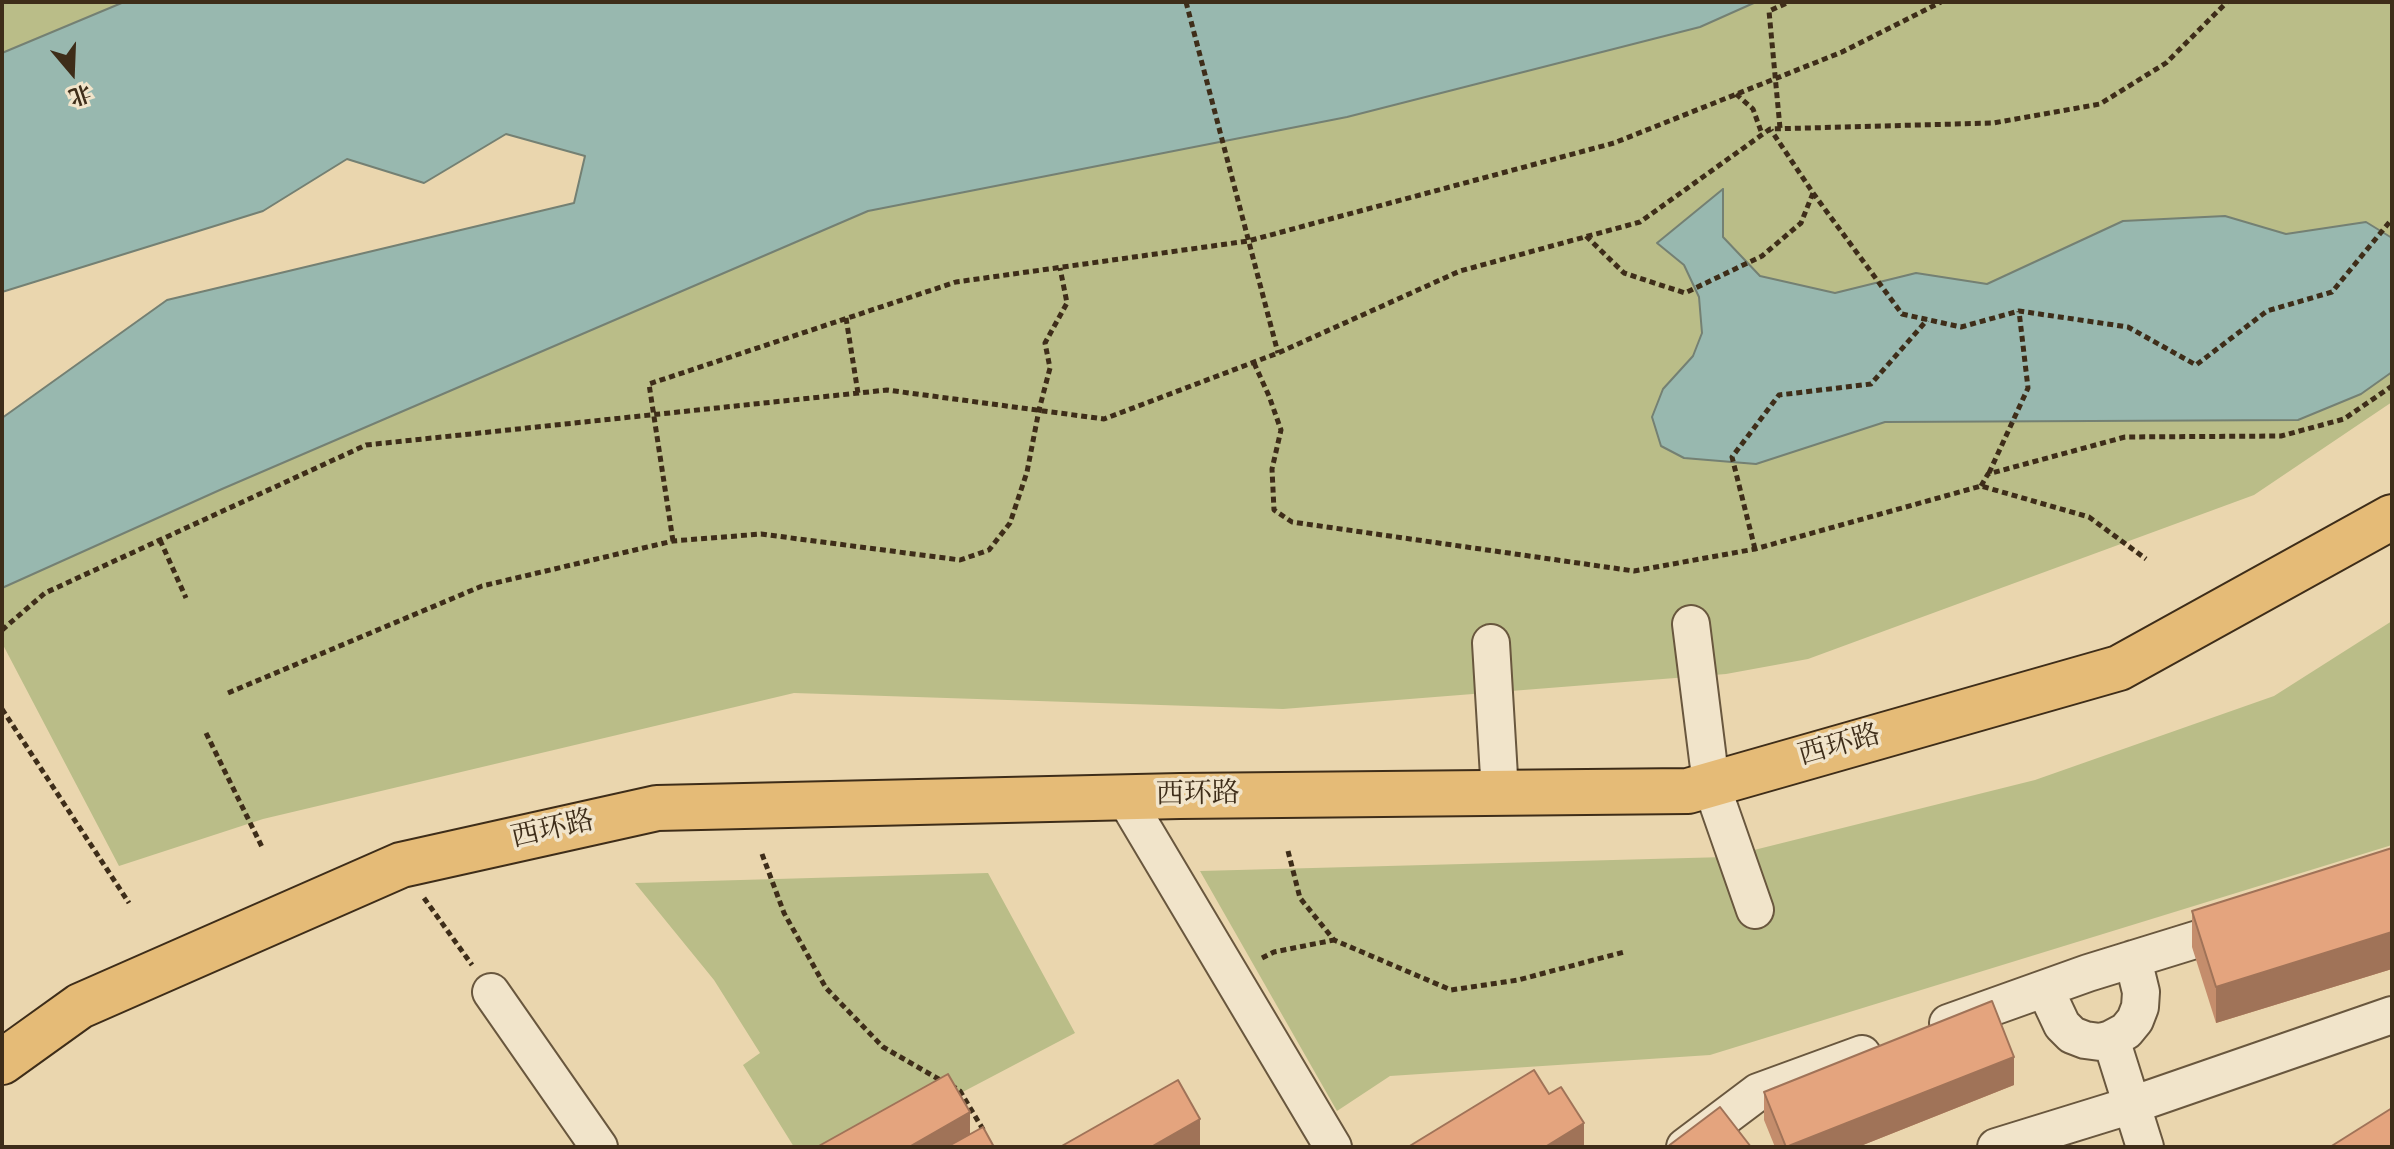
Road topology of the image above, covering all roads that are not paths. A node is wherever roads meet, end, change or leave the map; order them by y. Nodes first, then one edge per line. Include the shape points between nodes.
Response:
1 (2392, 517) edge
2 (1691, 624) dead end
3 (1491, 643) dead end
4 (1711, 784) junction
5 (1500, 793) junction
6 (1125, 798) junction
7 (1755, 910) dead end
8 (2270, 917) edge
9 (2133, 959) junction
10 (2045, 989) junction
11 (491, 992) road end
12 (2392, 1015) edge
13 (2111, 1039) junction
14 (2, 1062) edge
15 (2132, 1105) junction
16 (599, 1147) edge
17 (1333, 1147) edge
18 (1685, 1147) edge
19 (1996, 1147) edge
20 (2145, 1147) edge

1 - 4 main road, 西环路 via 2119,668
2 - 4 street
3 - 5 street
4 - 5 main road, 西环路 via 1688,791
4 - 7 street
5 - 6 main road, 西环路
6 - 14 main road, 西环路 via 657,808 401,865 80,1006
6 - 17 street
8 - 9 street
9 - 10 street
9 - 13 street via 2140,1007 2126,1031
10 - 13 street via 2072,1035
10 - 18 street via 1758,1092
11 - 16 street
12 - 15 street
13 - 15 street
15 - 19 street
15 - 20 street

